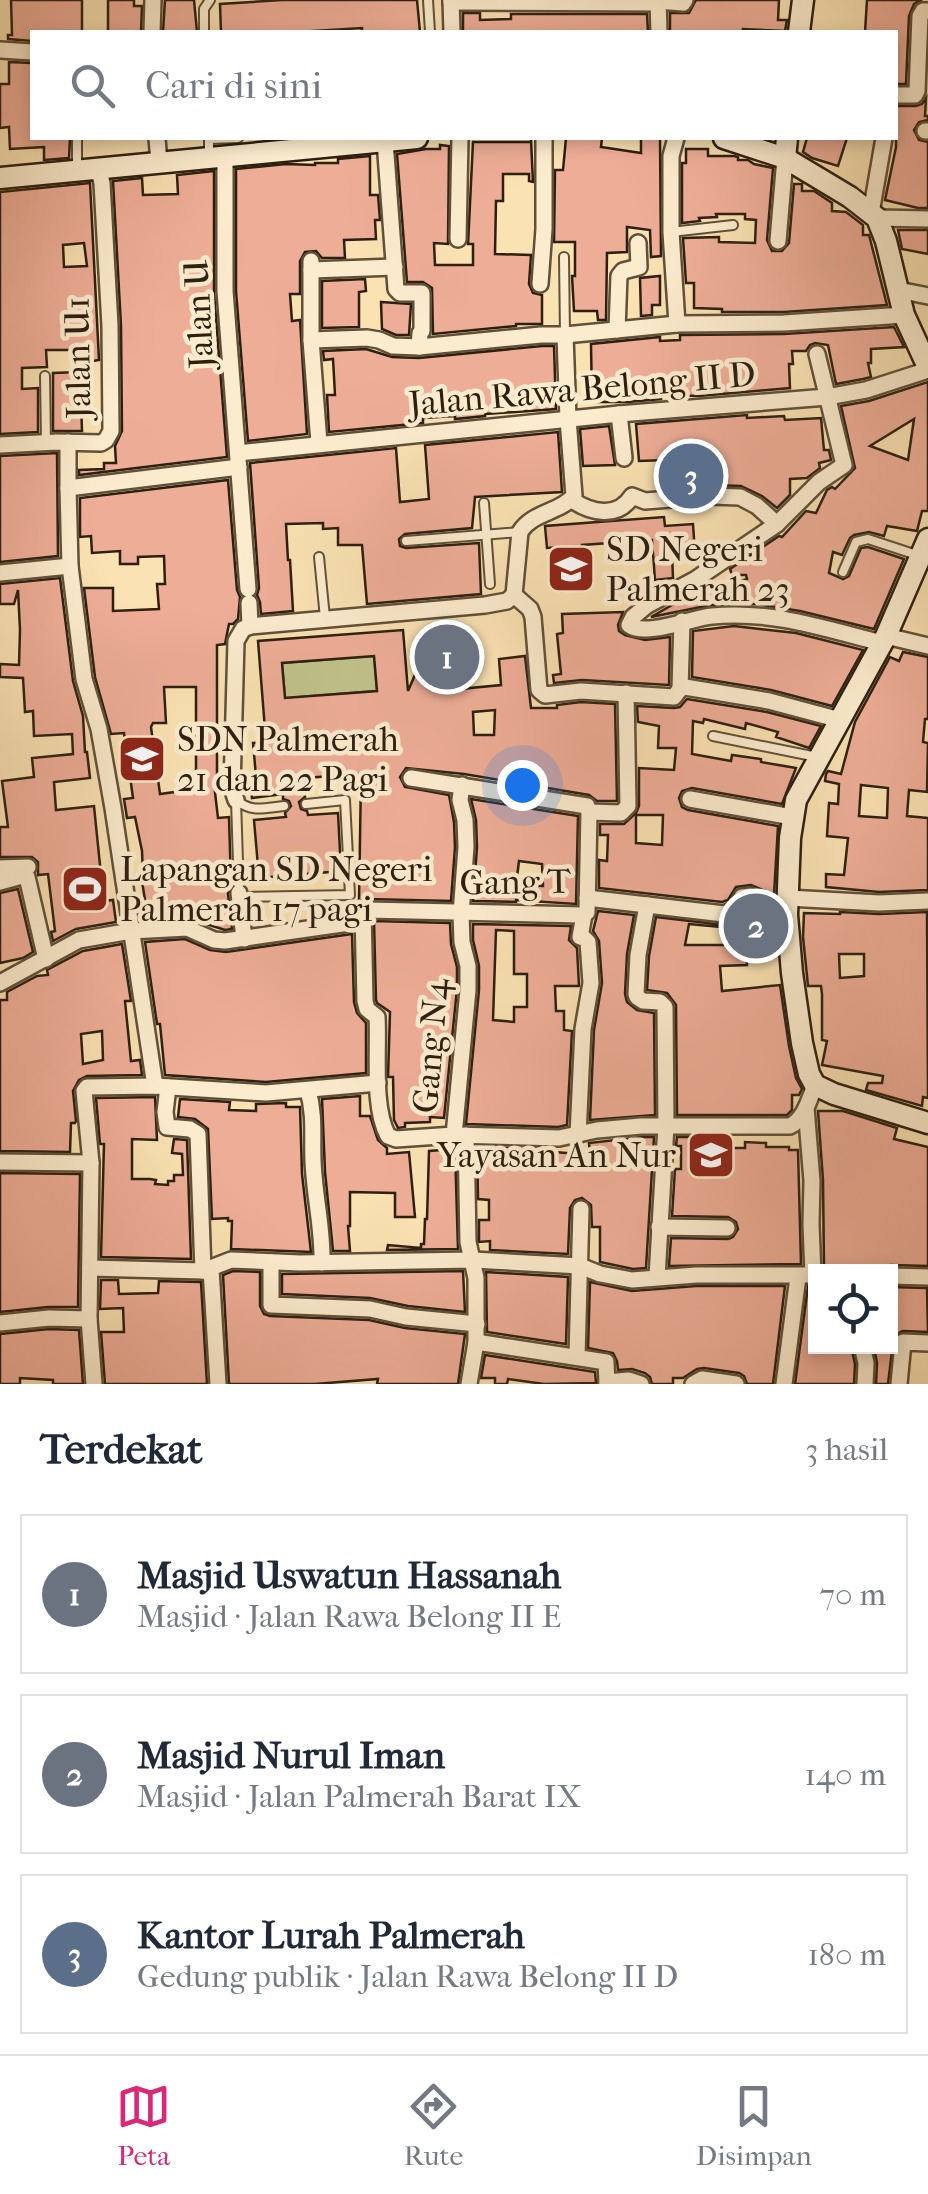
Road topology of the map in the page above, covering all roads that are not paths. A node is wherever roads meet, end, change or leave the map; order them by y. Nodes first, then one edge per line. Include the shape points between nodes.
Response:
1 (153, 0) edge
2 (210, 0) edge
3 (428, 0) edge
4 (685, 0) edge
5 (803, 0) edge
6 (451, 1) edge
7 (658, 1) edge
8 (928, 11) edge
9 (152, 30) edge
10 (204, 30) edge
11 (430, 30) edge
12 (452, 30) edge
13 (658, 30) edge
14 (799, 30) edge
15 (0, 50) edge
16 (30, 52) edge
17 (898, 95) edge
18 (78, 140) edge
19 (157, 140) edge
20 (385, 140) joint
21 (460, 140) edge
22 (544, 140) edge
23 (675, 140) edge
24 (736, 140) edge
25 (884, 140) edge
26 (213, 148) edge
27 (786, 148) edge
28 (158, 163) junction
29 (88, 168) junction
30 (0, 178) edge
31 (874, 215) junction
32 (928, 219) edge
33 (733, 225) dead end
34 (670, 232) junction
35 (458, 239) dead end
36 (778, 240) dead end
37 (638, 243) dead end
38 (564, 257) dead end
39 (396, 267) junction
40 (540, 284) dead end
41 (898, 290) junction
42 (928, 296) edge
43 (904, 315) junction
44 (677, 324) junction
45 (618, 330) junction
46 (565, 335) junction
47 (311, 340) junction
48 (419, 347) junction
49 (818, 354) dead end
50 (928, 369) edge
51 (45, 376) dead end
52 (828, 397) junction
53 (620, 414) junction
54 (568, 419) junction
55 (68, 442) junction
56 (46, 443) junction
57 (319, 443) junction
58 (0, 445) edge
59 (624, 458) dead end
60 (238, 460) junction
61 (68, 488) junction
62 (572, 500) junction
63 (484, 504) dead end
64 (778, 524) junction
65 (520, 532) junction
66 (487, 535) junction
67 (406, 541) dead end
68 (926, 546) edge
69 (319, 557) dead end
70 (70, 566) junction
71 (843, 572) dead end
72 (0, 573) edge
73 (490, 584) dead end
74 (514, 596) junction
75 (325, 618) junction
76 (682, 621) junction
77 (250, 626) junction
78 (884, 639) junction
79 (928, 646) edge
80 (680, 689) junction
81 (626, 694) junction
82 (840, 720) junction
83 (713, 736) dead end
84 (820, 758) junction
85 (411, 778) dead end
86 (462, 785) junction
87 (690, 799) dead end
88 (236, 800) junction
89 (306, 804) dead end
90 (284, 806) dead end
91 (588, 812) junction
92 (792, 816) junction
93 (28, 867) dead end
94 (0, 868) edge
95 (0, 882) edge
96 (240, 893) junction
97 (928, 900) edge
98 (648, 904) junction
99 (585, 906) junction
100 (788, 907) junction
101 (363, 911) junction
102 (461, 914) junction
103 (130, 928) junction
104 (244, 939) junction
105 (46, 959) junction
106 (0, 983) edge
107 (378, 1083) junction
108 (161, 1086) junction
109 (815, 1086) junction
110 (308, 1090) junction
111 (806, 1108) junction
112 (928, 1123) edge
113 (666, 1126) junction
114 (460, 1135) junction
115 (578, 1135) junction
116 (0, 1162) edge
117 (91, 1163) junction
118 (581, 1209) dead end
119 (660, 1228) junction
120 (727, 1228) dead end
121 (473, 1260) junction
122 (270, 1262) junction
123 (322, 1263) junction
124 (809, 1264) edge
125 (580, 1266) junction
126 (90, 1268) junction
127 (207, 1270) junction
128 (808, 1276) edge
129 (898, 1276) edge
130 (657, 1277) junction
131 (928, 1277) edge
132 (808, 1280) edge
133 (89, 1319) junction
134 (0, 1322) edge
135 (477, 1324) junction
136 (476, 1342) junction
137 (928, 1344) edge
138 (864, 1354) edge
139 (577, 1357) junction
140 (606, 1383) edge
141 (94, 1384) edge
142 (218, 1384) edge
143 (470, 1384) edge
144 (641, 1384) edge
145 (693, 1384) edge
146 (736, 1384) edge
147 (784, 1384) edge
148 (865, 1384) edge
149 (899, 1384) edge

1 - 9 street
2 - 10 lane
3 - 11 lane
4 - 7 street
5 - 14 street
6 - 7 street
6 - 12 street
7 - 13 street
8 - 17 street via 920,16 918,91
15 - 16 street
18 - 29 lane
19 - 28 street
20 - 26 street
20 - 39 street
21 - 35 street
22 - 40 street
23 - 34 street
24 - 27 street
25 - 31 street
26 - 28 street
26 - 60 street, Jalan U
27 - 31 street
27 - 36 street
28 - 29 street
29 - 30 street
29 - 55 street, Jalan U1 via 102,183 112,431 101,443
31 - 32 street
31 - 41 street
33 - 34 lane
34 - 44 street
37 - 45 street via 639,267 620,276
38 - 46 lane
39 - 47 street via 311,266
39 - 48 street via 396,290 422,294
41 - 42 street
41 - 43 street
43 - 44 street
43 - 50 street
44 - 45 street
45 - 46 street
46 - 48 street
46 - 54 street
47 - 48 street via 367,338
47 - 57 street
49 - 52 street
50 - 52 street, Jalan Rawa Belong II D
51 - 56 lane
52 - 53 street, Jalan Rawa Belong II D
52 - 64 street via 844,465
53 - 54 street, Jalan Rawa Belong II D
53 - 59 street
54 - 57 street, Jalan Rawa Belong II D
54 - 62 street
55 - 56 street, Jalan U1
55 - 61 street
56 - 58 street, Jalan U1
57 - 60 street, Jalan Rawa Belong II D
60 - 61 street, Jalan Rawa Belong II D
60 - 77 street, Jalan U
61 - 70 street
62 - 64 street via 613,512 632,496 645,501 729,495 749,500
62 - 65 street via 528,521
63 - 66 lane
64 - 76 street via 638,612 629,625
65 - 66 lane
65 - 74 street
66 - 67 lane
66 - 73 lane
68 - 71 lane via 907,550 862,539
68 - 78 street
69 - 75 lane
70 - 72 street
70 - 103 street
74 - 75 street via 486,606
74 - 81 street via 533,617 540,693
75 - 77 street
76 - 78 street via 780,617
76 - 80 street
77 - 88 street via 236,641
78 - 79 street
78 - 82 street
80 - 81 street via 674,697
80 - 82 street
81 - 91 street via 627,809
82 - 84 street
83 - 84 lane
84 - 92 street
85 - 86 street, Gang T
86 - 91 street, Gang T via 587,806
86 - 102 street, Gang N4
87 - 92 street
88 - 90 lane via 251,809
88 - 96 lane
89 - 96 lane via 346,800 350,895
91 - 99 street, Gang T
92 - 100 street
93 - 94 street
95 - 105 street via 27,878
96 - 104 street
97 - 100 street
98 - 99 street
98 - 100 street via 724,914 750,896
98 - 113 street via 636,994 664,1005
99 - 102 street, Gang T
99 - 115 street via 580,937 588,942 591,983
100 - 109 street via 802,1042
101 - 102 street, Gang T
101 - 104 street, Gang T via 349,922
101 - 107 street via 365,1002 378,1017
102 - 114 street, Gang N4 via 468,990
103 - 104 street, Gang T via 187,928 214,940
103 - 105 street, Gang T via 79,940
103 - 108 street
105 - 106 street, Gang T
107 - 110 street
107 - 114 street via 388,1136
108 - 110 street via 266,1094
108 - 117 street via 87,1087
108 - 127 street via 167,1127 198,1134
109 - 111 street
109 - 112 street
110 - 123 street
111 - 113 street via 790,1126
111 - 124 street
113 - 115 street
113 - 119 street
114 - 115 street
114 - 121 street, Gang N4
116 - 117 street
117 - 126 street
118 - 125 street
119 - 120 street
119 - 130 street
121 - 123 street
121 - 125 street
121 - 135 street, Gang N4
122 - 123 street
122 - 127 street via 231,1260
122 - 135 street via 272,1305 370,1309
125 - 130 street via 615,1278
125 - 139 street
126 - 127 street
126 - 133 street
127 - 142 street
128 - 130 street
129 - 131 street
132 - 147 street
133 - 134 street
133 - 141 street
135 - 136 street, Gang N4
136 - 139 street
136 - 143 street, Gang N4
137 - 149 street via 903,1342
138 - 148 street
139 - 140 street via 606,1362
140 - 144 street
145 - 146 street

